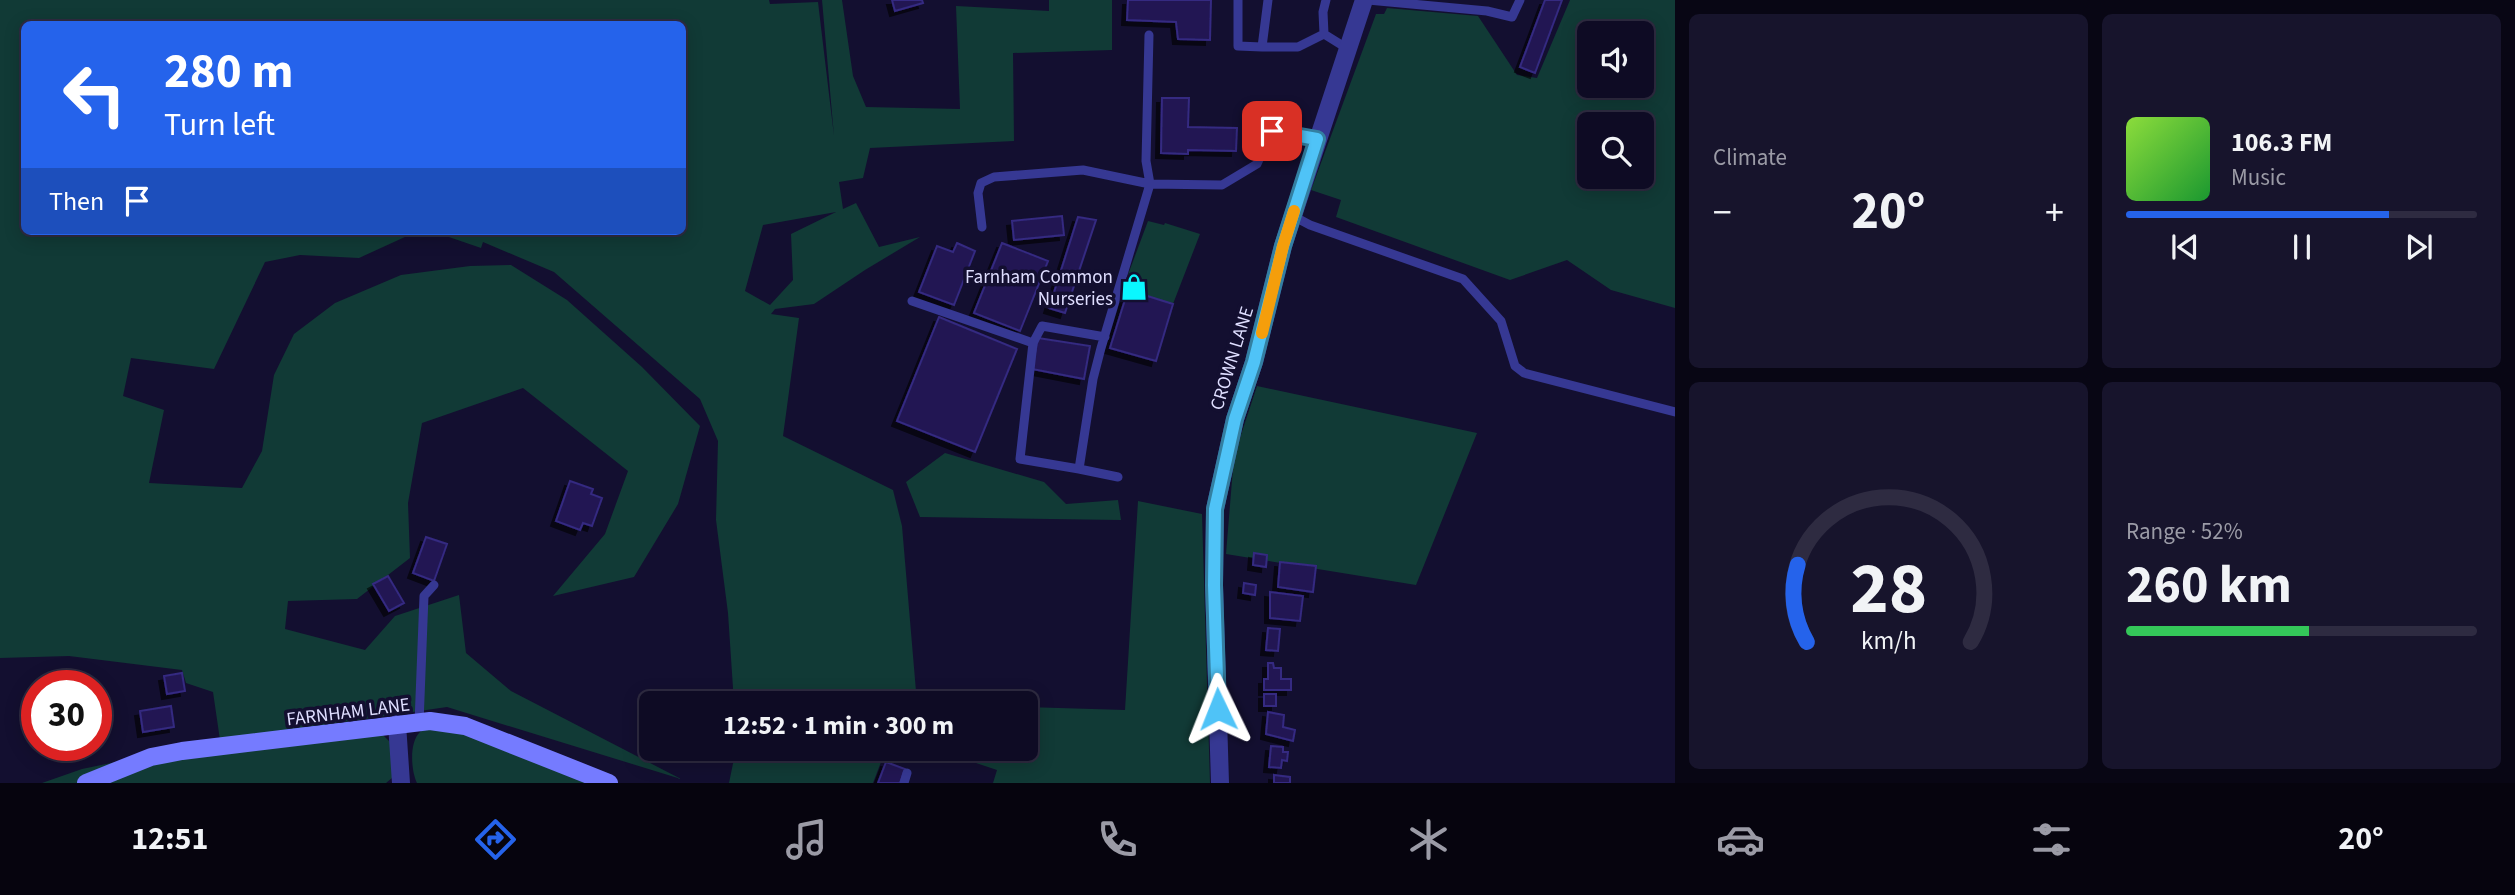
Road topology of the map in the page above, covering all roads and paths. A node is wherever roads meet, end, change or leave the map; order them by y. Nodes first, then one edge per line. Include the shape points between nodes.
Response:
1 (1238, 0) edge
2 (1268, 0) edge
3 (1326, 0) edge
4 (1366, 0) edge
5 (1520, 0) edge
6 (1439, 3) edge
7 (1324, 34) junction
8 (1149, 35) dead end
9 (1262, 47) junction
10 (1348, 49) junction
11 (1317, 139) junction
12 (1150, 184) junction
13 (1293, 216) junction
14 (982, 227) dead end
15 (912, 301) dead end
16 (1105, 337) junction
17 (1033, 343) junction
18 (1675, 412) edge
19 (1079, 469) junction
20 (1118, 477) dead end
21 (433, 585) dead end
22 (419, 723) junction
23 (397, 724) junction
24 (86, 783) edge
25 (401, 783) edge
26 (609, 783) edge
27 (1220, 783) edge

1 - 9 lane via 1238,46
2 - 9 lane
3 - 7 lane
4 - 6 lane
4 - 10 street, CROWN LANE
5 - 6 lane via 1513,18
7 - 9 lane via 1298,47
7 - 10 lane
8 - 12 lane via 1146,161
10 - 11 street, CROWN LANE
11 - 12 lane via 1272,131 1257,164 1222,185
11 - 13 street, CROWN LANE
12 - 14 lane via 1083,170 994,177 982,183 978,193
12 - 16 lane
13 - 18 lane via 1463,279 1501,321 1515,366 1524,373
13 - 27 street, CROWN LANE via 1235,419 1215,509
15 - 17 lane
16 - 17 lane via 1042,326
16 - 19 lane
17 - 19 lane via 1020,459
19 - 20 lane
21 - 22 lane via 424,596
22 - 23 street, FARNHAM LANE
22 - 26 street, FARNHAM LANE via 465,726
23 - 24 street, FARNHAM LANE via 151,757
23 - 25 street

